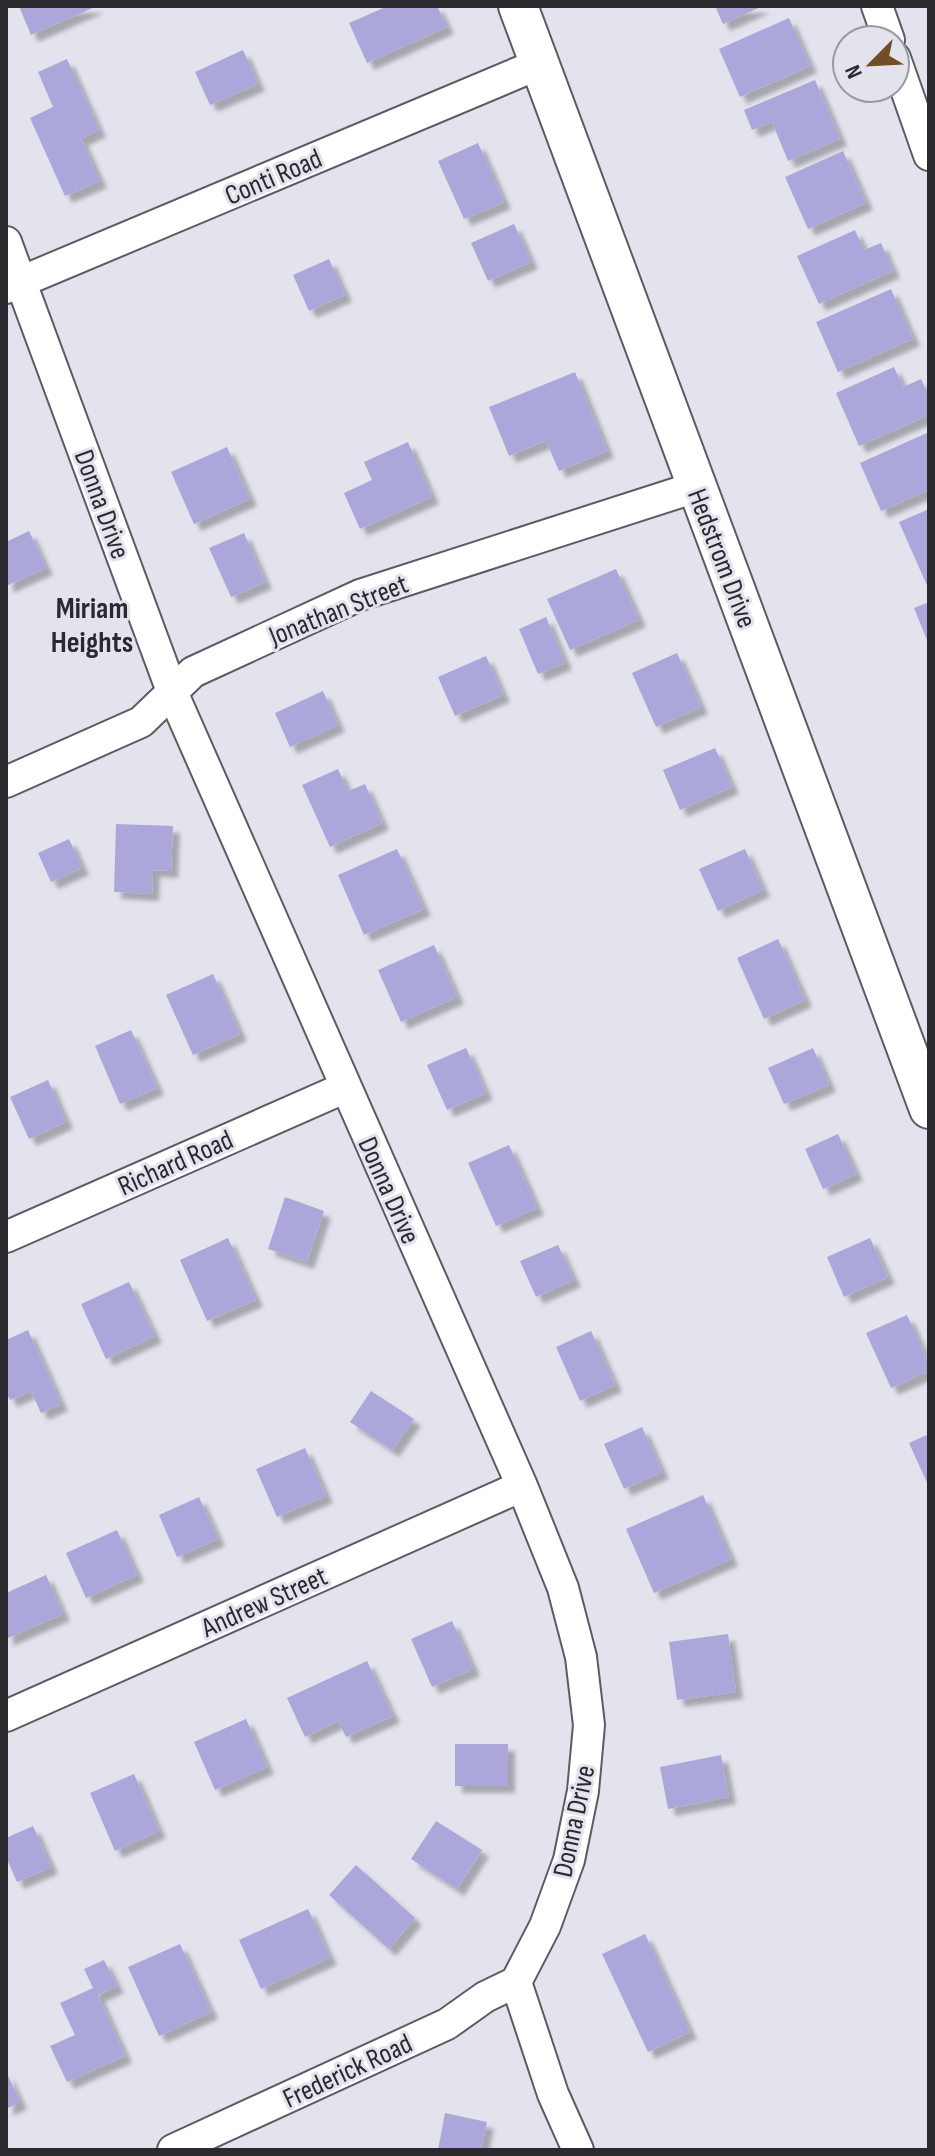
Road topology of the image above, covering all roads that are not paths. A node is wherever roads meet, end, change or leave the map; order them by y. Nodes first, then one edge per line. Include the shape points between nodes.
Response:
1 (518, 6) edge
2 (539, 64) junction
3 (911, 104) edge
4 (929, 155) edge
5 (6, 242) edge
6 (14, 285) edge
7 (696, 487) junction
8 (173, 694) junction
9 (6, 782) edge
10 (344, 1088) junction
11 (929, 1109) edge
12 (6, 1237) edge
13 (522, 1486) junction
14 (6, 1716) edge
15 (516, 1982) junction
16 (173, 2150) edge
17 (578, 2150) edge

1 - 2 street, Hedstrom Drive
2 - 6 street, Conti Road
2 - 7 street, Hedstrom Drive
3 - 4 street
5 - 6 street, Donna Drive
6 - 8 street, Donna Drive
7 - 8 street, Jonathan Street via 360,595 193,672
7 - 11 street, Hedstrom Drive
8 - 9 street, Jonathan Street via 141,722
8 - 10 street, Donna Drive
10 - 12 street, Richard Road
10 - 13 street, Donna Drive
13 - 14 street, Andrew Street
13 - 15 street, Donna Drive via 563,1588 581,1657 589,1725 569,1860 545,1926
15 - 16 street, Frederick Road via 447,2024
15 - 17 street via 553,2094

